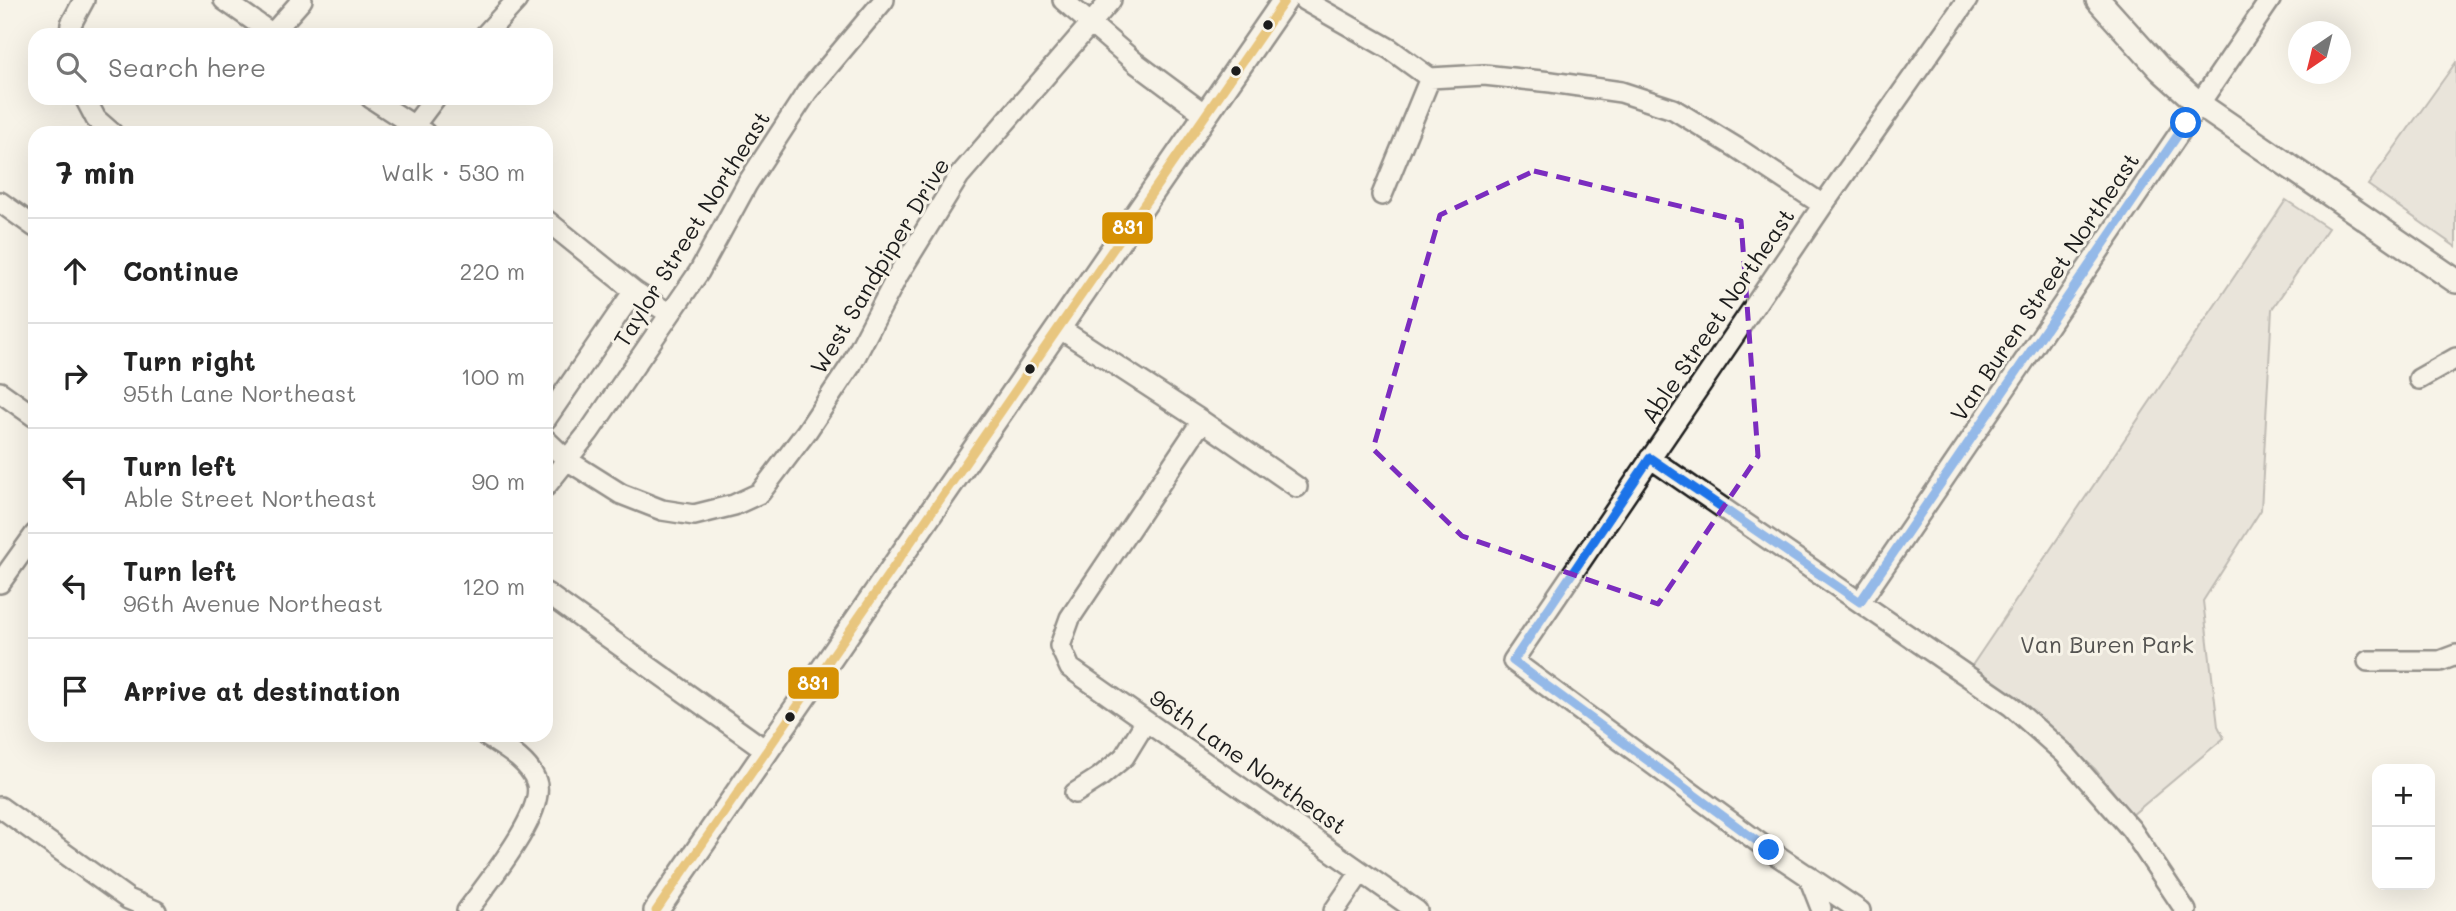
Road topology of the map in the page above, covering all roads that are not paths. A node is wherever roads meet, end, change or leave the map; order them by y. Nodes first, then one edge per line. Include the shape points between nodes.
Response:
1 (84, 0) edge
2 (224, 0) edge
3 (302, 0) edge
4 (517, 0) edge
5 (884, 0) edge
6 (1063, 0) edge
7 (1111, 0) edge
8 (1284, 0) edge
9 (1304, 0) edge
10 (1967, 0) edge
11 (2098, 0) edge
12 (2270, 0) edge
13 (1091, 24) junction
14 (71, 28) edge
15 (264, 28) edge
16 (278, 28) edge
17 (491, 28) edge
18 (1430, 78) junction
19 (2199, 104) junction
20 (89, 105) edge
21 (382, 105) edge
22 (432, 105) edge
23 (1206, 115) junction
24 (104, 126) edge
25 (414, 126) edge
26 (422, 126) edge
27 (1382, 195) dead end
28 (0, 202) edge
29 (1823, 205) junction
30 (28, 222) edge
31 (553, 226) edge
32 (2456, 281) edge
33 (634, 291) junction
34 (670, 314) junction
35 (1059, 328) junction
36 (2456, 358) edge
37 (2419, 379) dead end
38 (0, 392) edge
39 (553, 409) edge
40 (28, 411) edge
41 (1202, 421) junction
42 (553, 447) edge
43 (1650, 458) junction
44 (567, 460) junction
45 (553, 477) edge
46 (1297, 487) dead end
47 (28, 544) edge
48 (0, 583) edge
49 (553, 598) edge
50 (1860, 602) junction
51 (2456, 656) edge
52 (2368, 661) dead end
53 (1146, 721) junction
54 (496, 742) edge
55 (767, 751) junction
56 (1074, 793) dead end
57 (0, 807) edge
58 (1361, 872) junction
59 (1808, 875) junction
60 (1821, 908) dead end
61 (156, 911) edge
62 (467, 911) edge
63 (656, 911) edge
64 (1334, 911) edge
65 (1417, 911) edge
66 (1860, 911) edge
67 (2186, 911) edge

1 - 14 street
2 - 15 street
3 - 16 street
4 - 17 street
5 - 34 street, Taylor Street Northeast via 807,92
6 - 13 street
7 - 13 street, West Sandpiper Drive
8 - 23 street
9 - 18 street via 1390,49
10 - 29 street, Able Street Northeast
11 - 19 street via 2160,69
12 - 19 street, Van Buren Street Northeast
13 - 23 street
13 - 44 street, West Sandpiper Drive via 959,176 898,275 851,365 760,494 694,515 662,510 621,494
18 - 27 street
18 - 29 street via 1484,75 1634,96 1673,109
19 - 32 street
19 - 50 street, Van Buren Street Northeast
20 - 24 street
21 - 25 street
22 - 26 street
23 - 35 street
28 - 30 street
29 - 43 street, Able Street Northeast
31 - 33 street
33 - 34 street
33 - 39 street, Taylor Street Northeast
34 - 44 street, Taylor Street Northeast
35 - 41 street
35 - 55 street
36 - 37 street
38 - 40 street
41 - 46 street
41 - 53 street, 96th Lane Northeast via 1070,618 1060,646 1070,668
42 - 44 street
43 - 50 street
43 - 59 street, Able Street Northeast via 1513,661
44 - 45 street, Taylor Street Northeast
47 - 48 street
49 - 55 street
50 - 67 street via 2011,706 2065,754 2131,829
51 - 52 street via 2440,662
53 - 56 street via 1124,757
53 - 58 street, 96th Lane Northeast
54 - 62 street via 518,757 536,781 538,800 526,827
55 - 63 street
57 - 61 street via 128,899
58 - 64 street
58 - 65 street, 96th Lane Northeast
59 - 60 street
59 - 66 street

